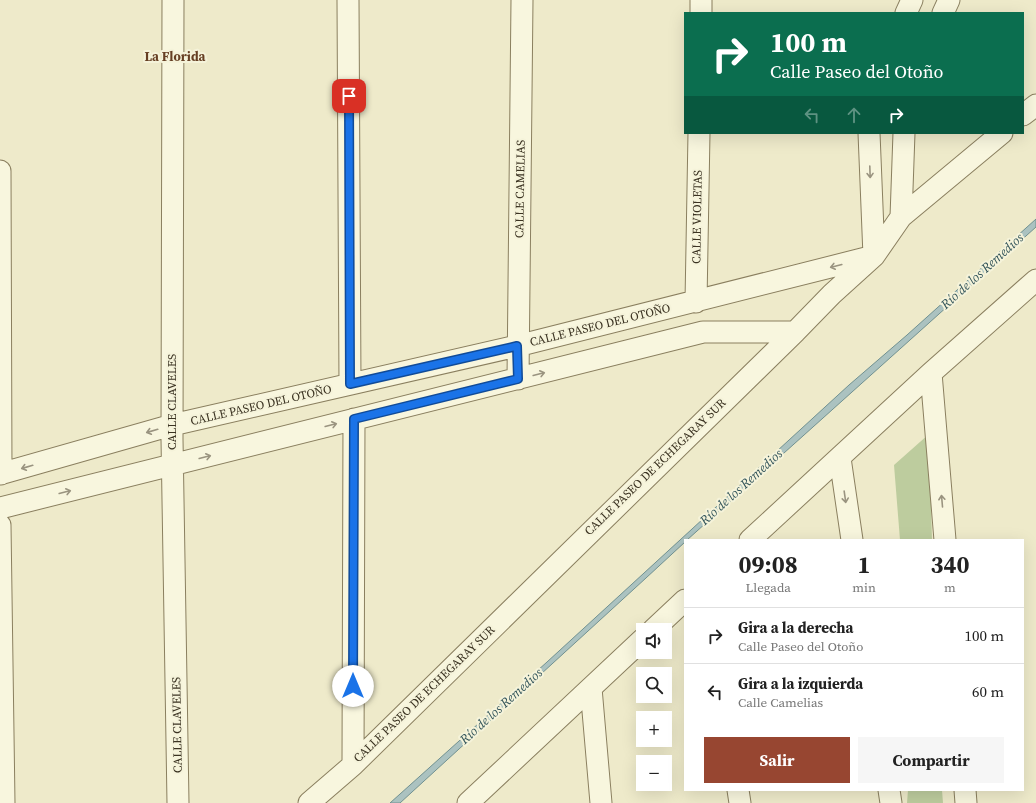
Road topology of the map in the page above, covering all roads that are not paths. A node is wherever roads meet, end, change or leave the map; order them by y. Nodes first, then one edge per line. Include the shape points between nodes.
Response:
1 (173, 0) edge
2 (348, 0) edge
3 (522, 0) edge
4 (912, 0) edge
5 (949, 0) edge
6 (906, 12) edge
7 (943, 12) edge
8 (1036, 105) edge
9 (1024, 114) edge
10 (699, 134) edge
11 (869, 134) edge
12 (904, 134) edge
13 (1001, 134) edge
14 (0, 170) edge
15 (901, 217) junction
16 (874, 256) junction
17 (1036, 280) edge
18 (696, 302) junction
19 (795, 332) junction
20 (517, 346) junction
21 (932, 373) junction
22 (518, 379) junction
23 (350, 384) junction
24 (354, 419) junction
25 (172, 425) junction
26 (840, 458) junction
27 (172, 465) junction
28 (0, 474) edge
29 (0, 508) edge
30 (0, 525) edge
31 (751, 539) edge
32 (852, 539) edge
33 (945, 539) edge
34 (684, 601) edge
35 (660, 623) edge
36 (636, 646) edge
37 (591, 688) junction
38 (352, 764) junction
39 (738, 791) edge
40 (889, 791) edge
41 (965, 791) edge
42 (4, 803) edge
43 (178, 803) edge
44 (309, 803) edge
45 (468, 803) edge
46 (601, 803) edge
47 (740, 803) edge
48 (891, 803) edge
49 (966, 803) edge

1 - 25 street, CALLE CLAVELES
2 - 23 street
3 - 20 street, CALLE CAMELIAS
4 - 6 street
5 - 7 street
8 - 9 street
10 - 18 street, CALLE VIOLETAS
11 -> 16 street
12 - 15 street
13 - 15 street, CALLE PASEO DE ECHEGARAY SUR
14 - 28 street
15 - 16 street, CALLE PASEO DE ECHEGARAY SUR
16 -> 18 street, CALLE PASEO DEL OTOÑO
16 - 19 street, CALLE PASEO DE ECHEGARAY SUR
17 - 21 street
18 - 20 street, CALLE PASEO DEL OTOÑO
22 -> 19 street via 703,332
19 - 38 street, CALLE PASEO DE ECHEGARAY SUR
20 - 22 street, CALLE CAMELIAS
20 - 23 street, CALLE PASEO DEL OTOÑO
21 - 26 street
33 -> 21 street
22 - 24 street
23 - 25 street, CALLE PASEO DEL OTOÑO
27 -> 24 street
24 - 38 street
25 - 27 street, CALLE CLAVELES
25 -> 28 street, CALLE PASEO DEL OTOÑO
26 - 31 street
26 -> 32 street
29 -> 27 street
27 - 43 street, CALLE CLAVELES
30 - 42 street
34 - 35 street
36 - 37 street
37 - 45 street
37 - 46 street
38 - 44 street, CALLE PASEO DE ECHEGARAY SUR
39 - 47 street
40 - 48 street
41 - 49 street

